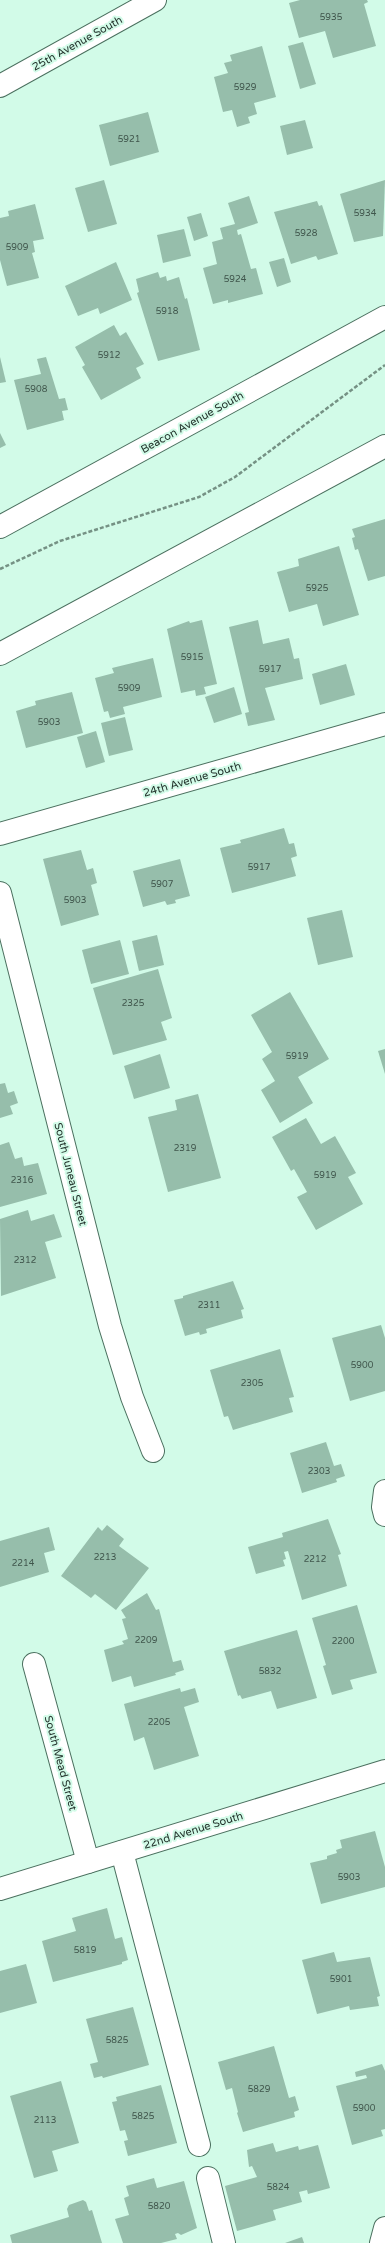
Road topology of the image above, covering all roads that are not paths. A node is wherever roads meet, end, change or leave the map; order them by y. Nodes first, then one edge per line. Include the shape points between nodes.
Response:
1 (155, 0) edge
2 (0, 86) edge
3 (385, 317) edge
4 (385, 446) edge
5 (0, 527) edge
6 (0, 654) edge
7 (385, 724) edge
8 (0, 834) edge
9 (0, 893) edge
10 (154, 1451) dead end
11 (385, 1491) edge
12 (385, 1515) edge
13 (34, 1664) dead end
14 (385, 1771) edge
15 (122, 1852) junction
16 (88, 1862) junction
17 (0, 1889) edge
18 (199, 2145) dead end
19 (208, 2178) dead end
20 (224, 2243) edge

1 - 2 street, 25th Avenue South
3 - 5 street, Beacon Avenue South
4 - 6 street
7 - 8 street, 24th Avenue South
9 - 10 street, South Juneau Street via 110,1326 123,1372
11 - 12 street
13 - 16 street, South Mead Street
14 - 15 street, 22nd Avenue South
15 - 16 street, 22nd Avenue South
15 - 18 street
16 - 17 street, 22nd Avenue South
19 - 20 street

